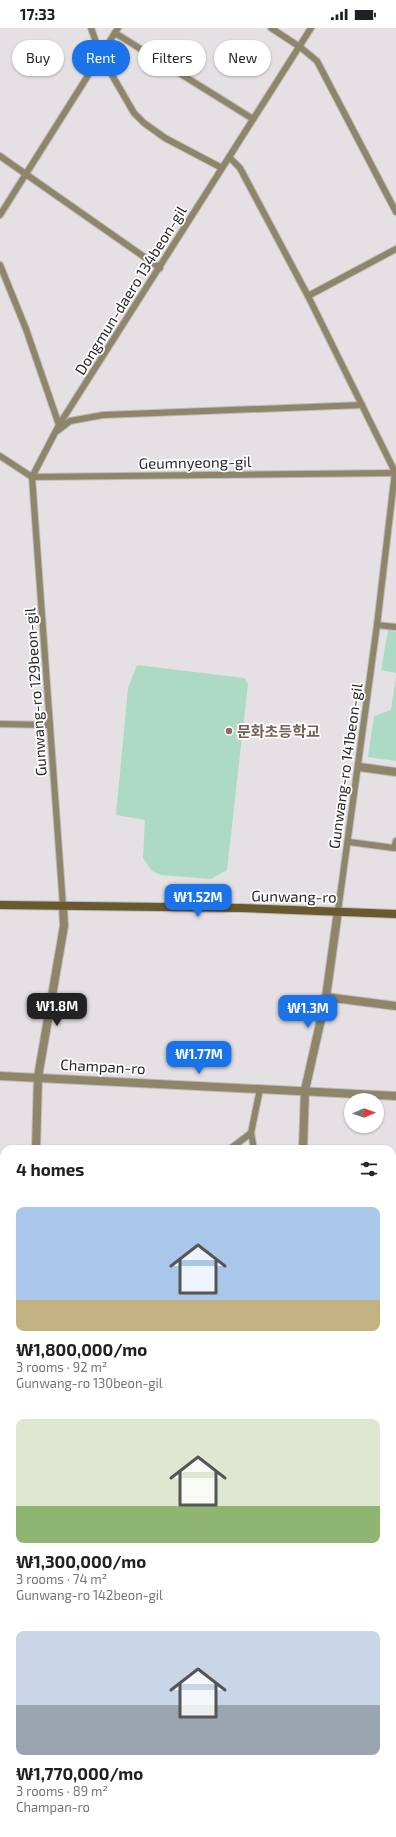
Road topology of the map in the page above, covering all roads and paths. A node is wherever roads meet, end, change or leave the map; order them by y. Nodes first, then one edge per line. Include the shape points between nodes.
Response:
1 (91, 28) edge
2 (271, 28) edge
3 (311, 28) edge
4 (116, 30) edge
5 (95, 40) edge
6 (110, 40) edge
7 (300, 47) junction
8 (88, 76) edge
9 (113, 76) edge
10 (253, 119) junction
11 (0, 156) edge
12 (229, 157) junction
13 (222, 168) junction
14 (25, 173) junction
15 (396, 212) edge
16 (0, 215) edge
17 (396, 249) edge
18 (0, 265) edge
19 (160, 268) junction
20 (308, 296) junction
21 (362, 405) junction
22 (59, 425) junction
23 (55, 432) junction
24 (0, 456) edge
25 (396, 472) edge
26 (32, 477) junction
27 (377, 625) junction
28 (396, 628) edge
29 (0, 724) edge
30 (50, 724) junction
31 (359, 767) junction
32 (396, 772) edge
33 (396, 841) edge
34 (349, 842) junction
35 (0, 905) edge
36 (63, 906) junction
37 (338, 911) junction
38 (396, 914) edge
39 (326, 997) junction
40 (396, 1006) edge
41 (0, 1076) edge
42 (38, 1077) junction
43 (260, 1089) junction
44 (305, 1090) junction
45 (396, 1096) edge
46 (251, 1133) junction
47 (36, 1145) edge
48 (235, 1145) edge
49 (253, 1145) edge
50 (303, 1145) edge
51 (0, 1401) edge
52 (0, 1441) edge

1 - 5 lane
2 - 7 lane
3 - 7 lane, Dongmun-daero 134beon-gil
4 - 6 lane
4 - 10 lane via 183,76
7 - 10 lane, Dongmun-daero 134beon-gil
7 - 15 lane via 317,61
8 - 14 lane
9 - 13 lane via 134,113 144,123 164,138
10 - 12 lane, Dongmun-daero 134beon-gil
11 - 14 lane
12 - 13 lane, Dongmun-daero 134beon-gil
12 - 20 lane via 240,168
13 - 19 lane, Dongmun-daero 134beon-gil
14 - 16 lane
14 - 19 lane
17 - 20 lane
18 - 22 lane via 26,328
19 - 22 lane, Dongmun-daero 134beon-gil
20 - 21 lane
21 - 23 lane via 102,415 70,422
21 - 25 lane
22 - 23 lane, Dongmun-daero 134beon-gil
23 - 26 lane, Dongmun-daero 134beon-gil
24 - 26 lane
25 - 26 lane, Geumnyeong-gil
25 - 27 lane, Gunwang-ro 141beon-gil
26 - 30 lane, Gunwang-ro 129beon-gil
27 - 28 lane
27 - 31 lane, Gunwang-ro 141beon-gil
29 - 30 lane
30 - 36 lane, Gunwang-ro 129beon-gil
31 - 32 street
31 - 34 lane, Gunwang-ro 141beon-gil
33 - 34 lane via 394,848
34 - 37 lane, Gunwang-ro 141beon-gil
35 - 36 main road, Gunwang-ro
36 - 37 main road, Gunwang-ro
36 - 42 street via 64,926
37 - 38 main road, Gunwang-ro
37 - 39 street
39 - 40 street
39 - 44 street
41 - 42 street, Champan-ro
42 - 43 street, Champan-ro
42 - 47 street
43 - 44 street, Champan-ro
43 - 46 lane
44 - 45 street, Champan-ro
44 - 50 street
46 - 48 lane
46 - 49 lane
51 - 52 lane

